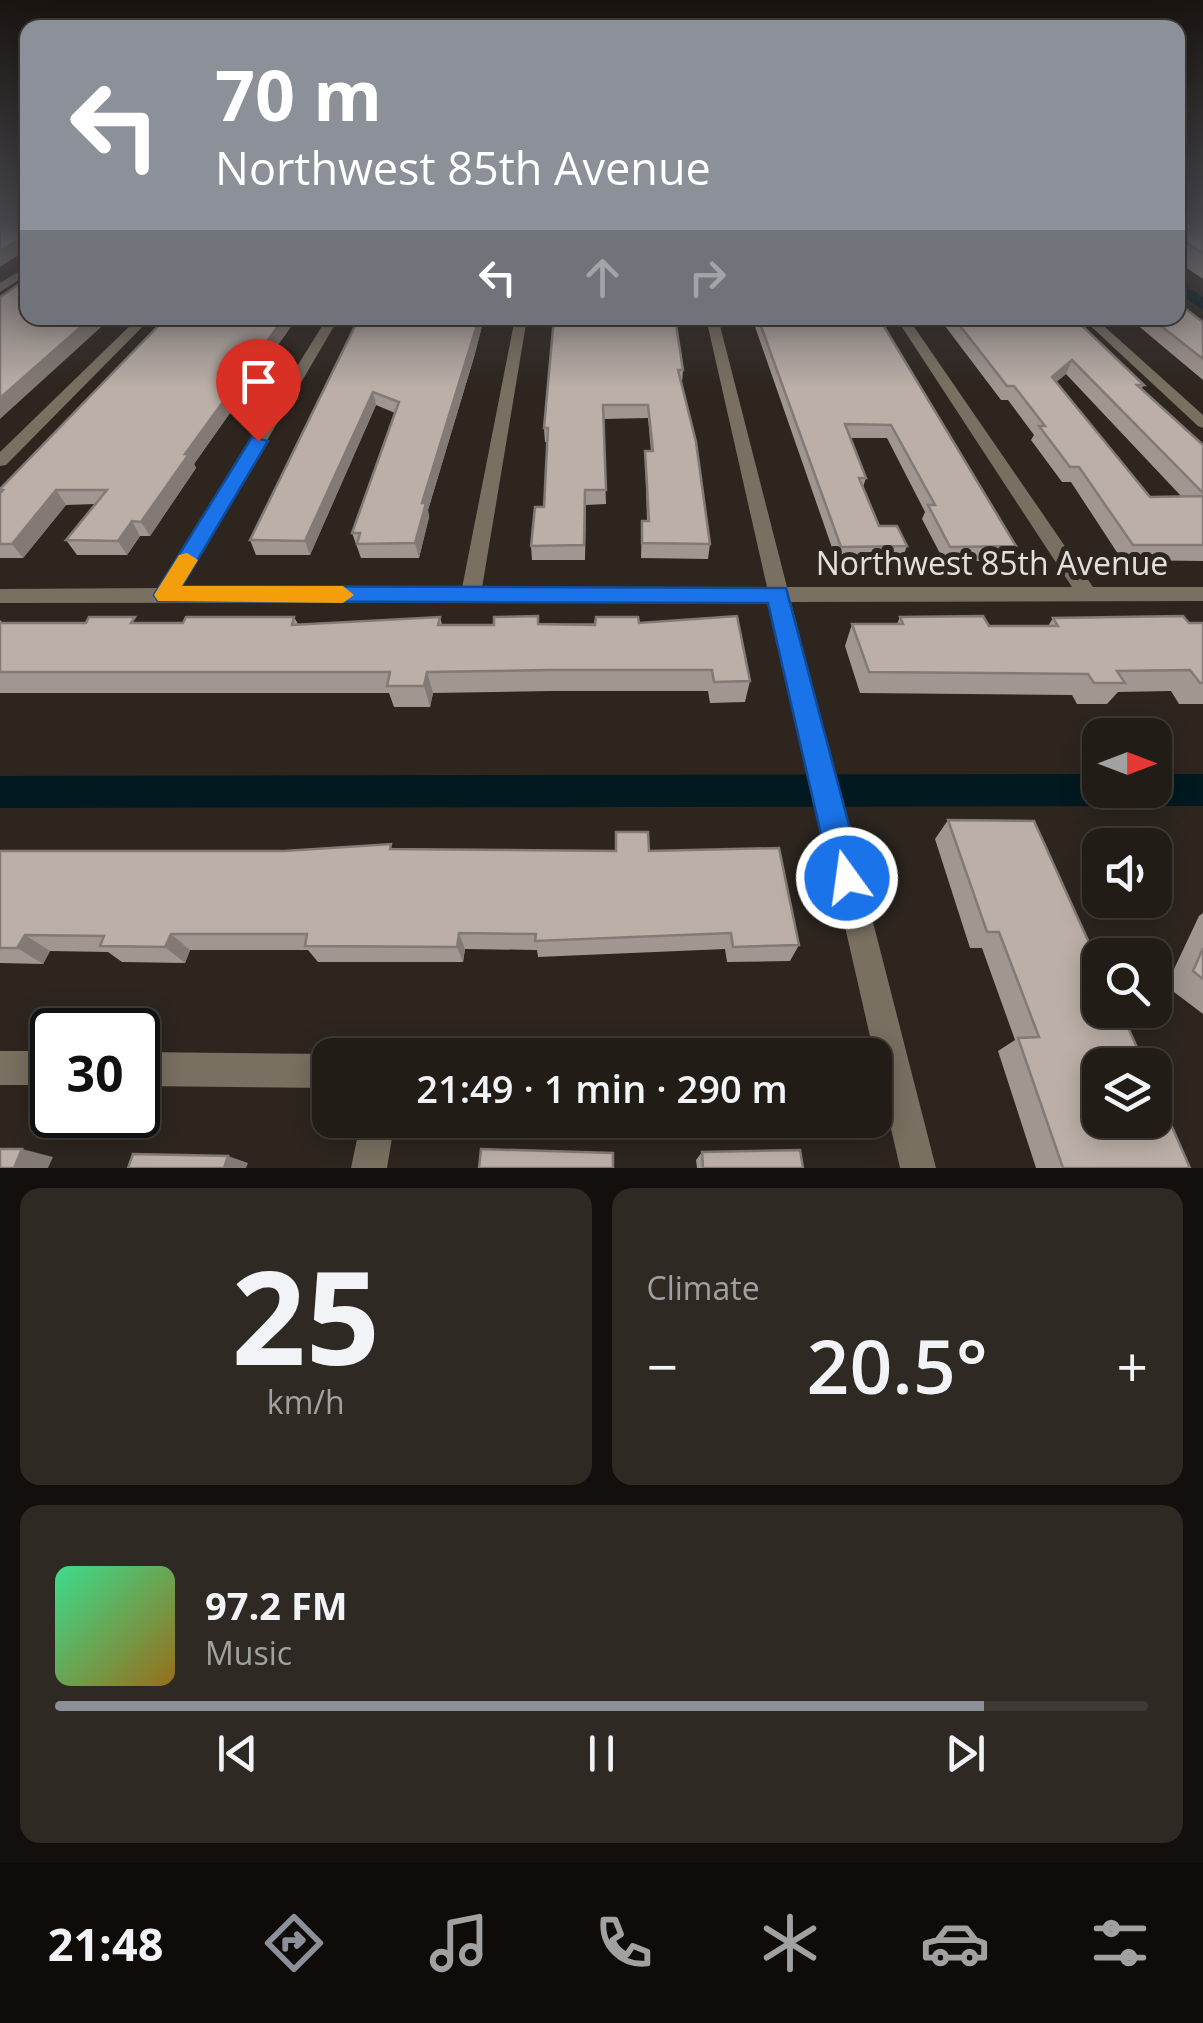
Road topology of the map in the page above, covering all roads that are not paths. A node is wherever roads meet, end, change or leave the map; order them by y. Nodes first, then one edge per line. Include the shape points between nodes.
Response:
1 (138, 325) edge
2 (328, 325) edge
3 (520, 325) edge
4 (714, 325) edge
5 (907, 325) edge
6 (1096, 325) edge
7 (1203, 423) edge
8 (0, 461) edge
9 (778, 594) junction
10 (1203, 594) edge
11 (166, 595) junction
12 (471, 595) junction
13 (0, 596) edge
14 (1089, 596) junction
15 (878, 1038) edge
16 (0, 1068) edge
17 (30, 1068) edge
18 (160, 1069) edge
19 (312, 1071) edge
20 (892, 1088) edge
21 (375, 1138) edge
22 (369, 1168) edge
23 (918, 1168) edge

1 - 8 street
2 - 11 street
3 - 12 street
4 - 9 street
5 - 14 street
6 - 7 street
9 - 12 street, Northwest 85th Avenue
9 - 14 street, Northwest 85th Avenue
9 - 15 street
10 - 14 street, Northwest 85th Avenue
11 - 12 street, Northwest 85th Avenue
11 - 13 street, Northwest 85th Avenue
16 - 17 street
18 - 19 street
20 - 23 street
21 - 22 street

